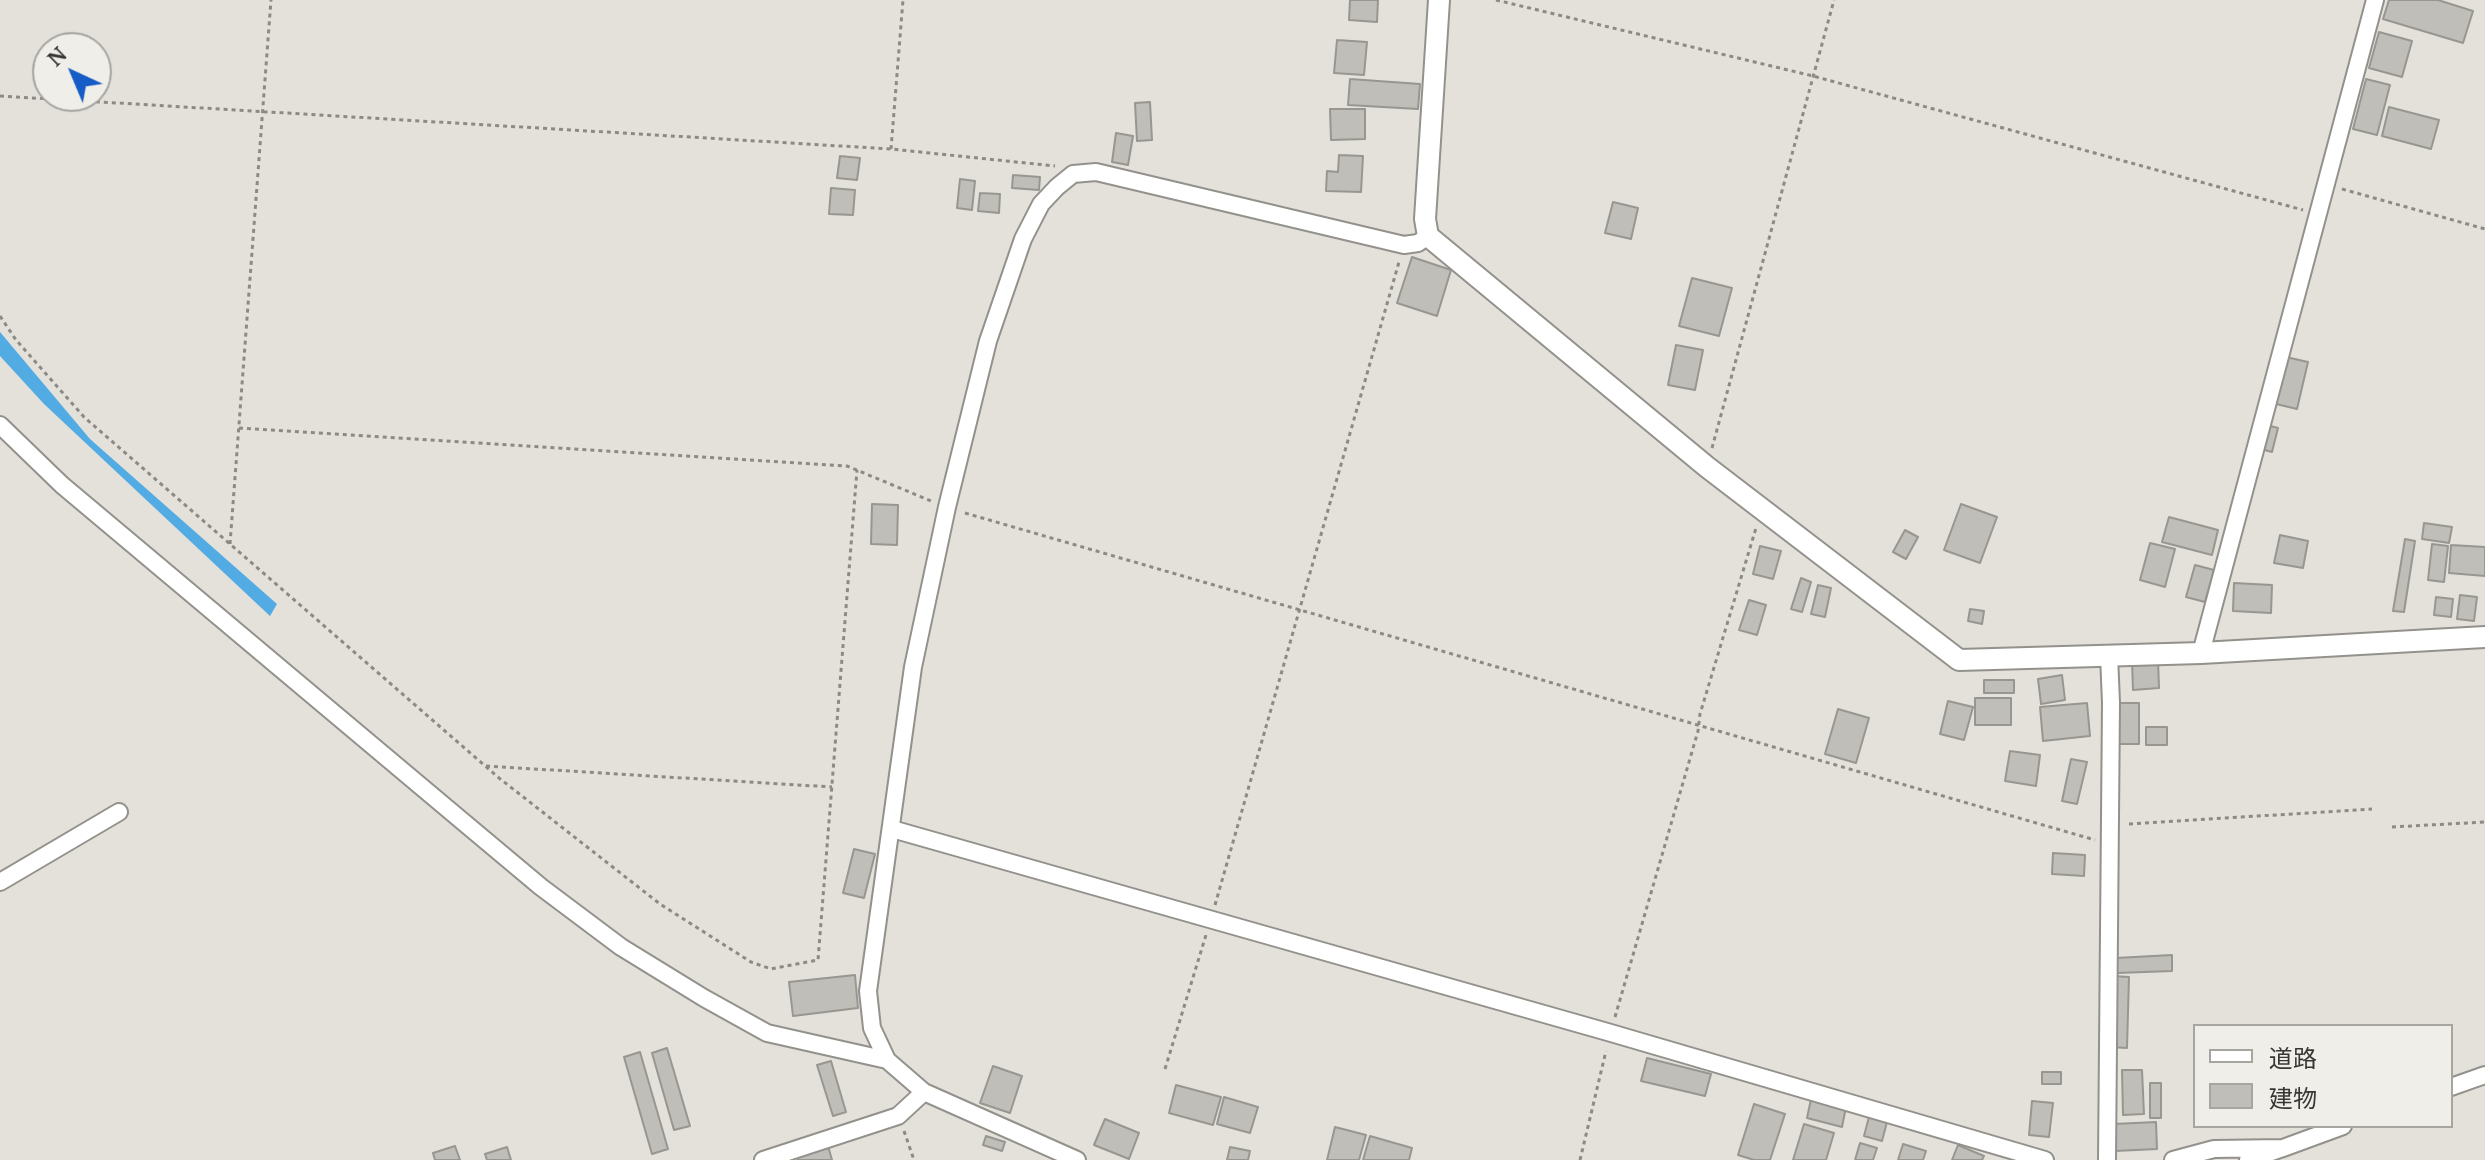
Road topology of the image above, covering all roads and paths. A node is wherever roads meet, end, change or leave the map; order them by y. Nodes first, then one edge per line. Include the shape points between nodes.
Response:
1 (271, 0) edge
2 (903, 0) edge
3 (1439, 0) edge
4 (1496, 0) edge
5 (1834, 0) edge
6 (2375, 0) edge
7 (1813, 76) junction
8 (0, 96) edge
9 (262, 112) junction
10 (891, 149) junction
11 (1073, 174) junction
12 (2326, 185) junction
13 (2318, 215) junction
14 (2485, 229) edge
15 (1428, 236) junction
16 (1404, 245) junction
17 (0, 316) edge
18 (0, 425) edge
19 (239, 428) junction
20 (1707, 467) junction
21 (857, 470) junction
22 (947, 507) junction
23 (1767, 512) junction
24 (230, 544) junction
25 (1300, 611) junction
26 (2485, 637) edge
27 (2201, 653) junction
28 (2109, 655) junction
29 (1699, 726) junction
30 (486, 766) junction
31 (832, 787) junction
32 (2372, 809) dead end
33 (119, 812) dead end
34 (2485, 822) edge
35 (2392, 827) dead end
36 (892, 829) junction
37 (2110, 834) junction
38 (0, 882) edge
39 (1211, 919) junction
40 (1611, 1033) junction
41 (887, 1060) junction
42 (1165, 1069) dead end
43 (2485, 1075) edge
44 (2453, 1086) edge
45 (924, 1092) junction
46 (898, 1116) junction
47 (2338, 1128) edge
48 (2283, 1148) junction
49 (763, 1160) edge
50 (914, 1160) edge
51 (1077, 1160) edge
52 (1580, 1160) edge
53 (2045, 1160) edge
54 (2107, 1160) edge
55 (2173, 1160) edge
56 (2248, 1160) edge

1 - 9 path
2 - 10 path
3 - 15 street
4 - 7 path
5 - 7 path
6 - 12 street
7 - 13 path
7 - 20 path
8 - 9 path
9 - 10 path
9 - 19 path
10 - 11 path via 1054,165
11 - 16 street via 1096,172
11 - 22 street via 1041,204 1023,239 988,341
12 - 13 street
12 - 14 path
13 - 27 street
15 - 16 street
15 - 20 street
16 - 25 path
17 - 24 path via 84,417
18 - 41 street via 62,485 495,849 621,947 767,1033
19 - 21 path
19 - 24 path
20 - 23 street
21 - 22 path
21 - 31 path
22 - 25 path
22 - 36 street via 913,667
23 - 28 street via 1959,660
23 - 29 path via 1756,528
24 - 30 path
25 - 29 path
25 - 39 path
26 - 27 street
27 - 28 street
28 - 37 street
29 - 37 path via 2099,841
29 - 40 path
30 - 31 path
30 - 31 path via 660,904 751,962 771,969 818,960
32 - 37 path
33 - 38 street
34 - 35 path
36 - 39 street
36 - 41 street via 868,991 872,1028
37 - 54 street
39 - 40 street
39 - 42 path
40 - 52 path
40 - 53 street
41 - 45 street
43 - 44 street
45 - 46 street
45 - 51 street
46 - 49 street
46 - 50 path
47 - 48 street
48 - 55 street via 2214,1149
48 - 56 street

